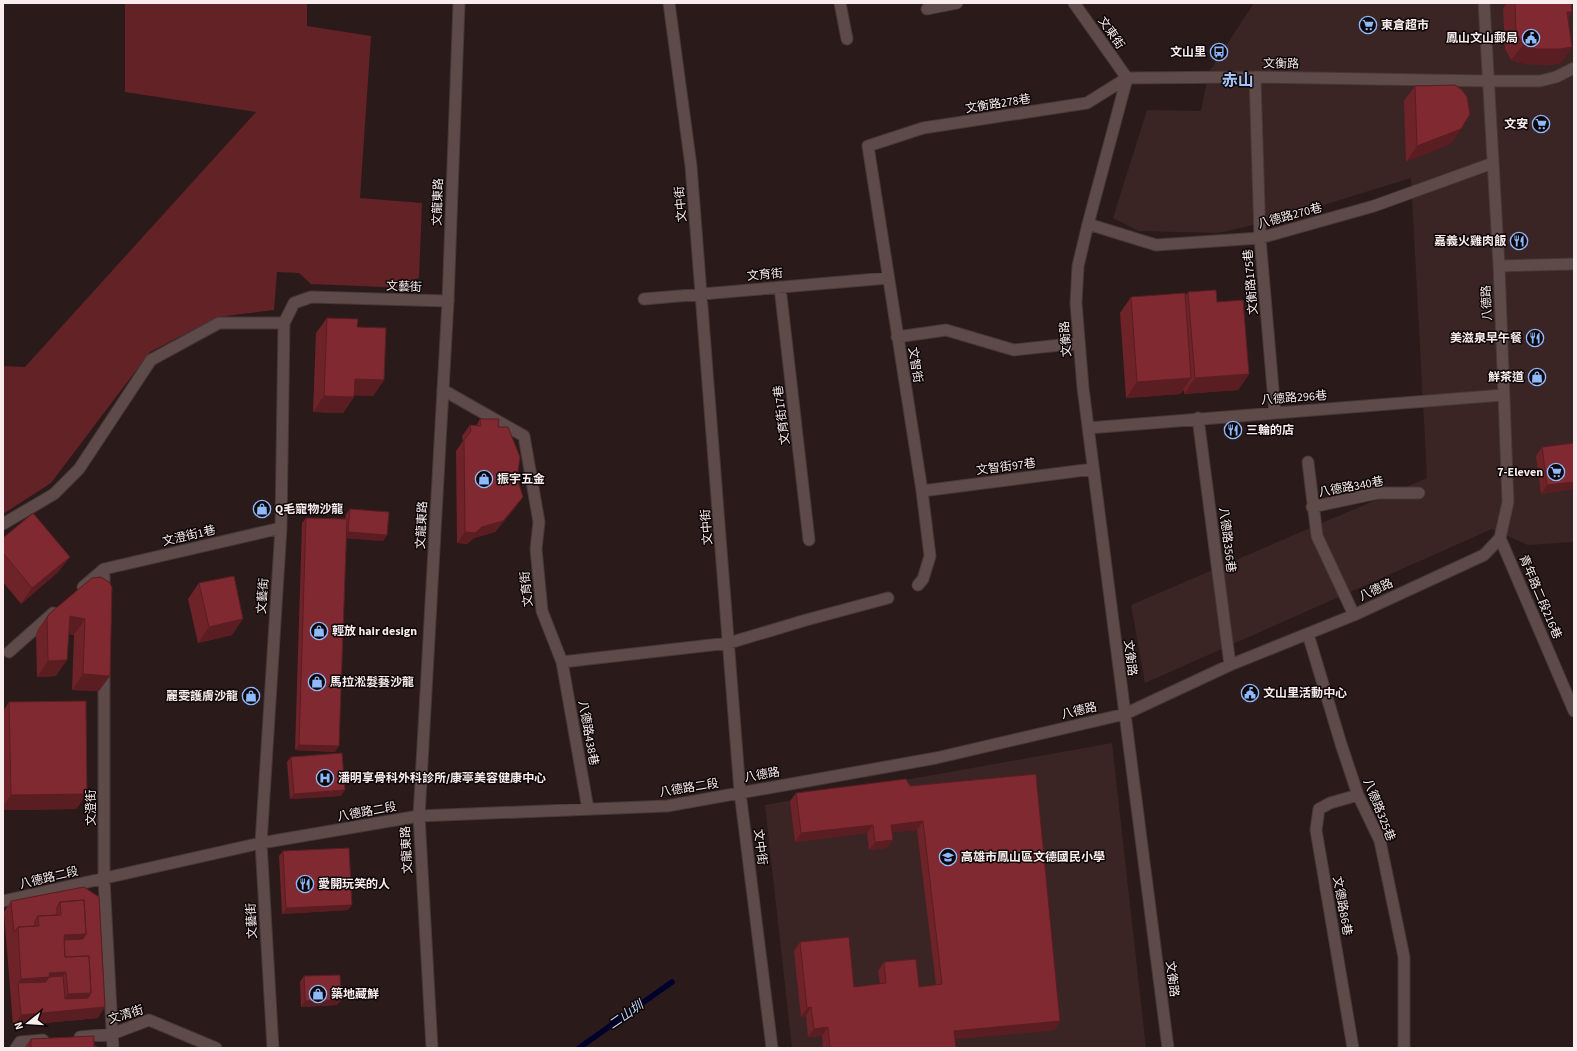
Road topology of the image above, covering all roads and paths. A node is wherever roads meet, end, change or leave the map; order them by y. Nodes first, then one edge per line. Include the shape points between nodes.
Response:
1 (459, 3) edge
2 (669, 3) edge
3 (840, 3) edge
4 (957, 3) edge
5 (1074, 3) edge
6 (1484, 3) edge
7 (927, 8) dead end
8 (847, 39) dead end
9 (1574, 68) edge
10 (1255, 77) junction
11 (1127, 78) junction
12 (1489, 81) junction
13 (868, 146) joint
14 (1493, 162) junction
15 (1088, 224) junction
16 (1260, 238) junction
17 (1574, 264) edge
18 (1499, 266) junction
19 (888, 278) junction
20 (780, 287) junction
21 (702, 294) junction
22 (644, 299) dead end
23 (448, 301) junction
24 (284, 323) junction
25 (897, 337) junction
26 (1079, 343) junction
27 (443, 390) junction
28 (1503, 395) junction
29 (1275, 413) junction
30 (1198, 418) junction
31 (1088, 428) junction
32 (1308, 462) dead end
33 (1093, 469) junction
34 (922, 491) junction
35 (1419, 493) dead end
36 (1312, 507) junction
37 (3, 524) edge
38 (281, 528) junction
39 (1500, 538) junction
40 (809, 540) dead end
41 (104, 568) junction
42 (918, 586) dead end
43 (74, 595) edge
44 (888, 598) dead end
45 (104, 600) edge
46 (62, 605) edge
47 (1354, 614) junction
48 (1308, 634) junction
49 (729, 643) junction
50 (9, 652) dead end
51 (104, 656) edge
52 (562, 662) junction
53 (1230, 665) junction
54 (1574, 709) edge
55 (1125, 714) junction
56 (740, 792) junction
57 (1358, 795) junction
58 (588, 809) junction
59 (419, 816) junction
60 (261, 843) junction
61 (104, 879) junction
62 (3, 901) edge
63 (112, 1034) junction
64 (66, 1038) edge
65 (50, 1040) edge
66 (16, 1048) edge
67 (112, 1048) edge
68 (216, 1048) edge
69 (273, 1048) edge
70 (432, 1048) edge
71 (772, 1048) edge
72 (1168, 1048) edge
73 (1353, 1048) edge
74 (1404, 1048) edge

1 - 23 street, 文龍東路
2 - 21 street, 文中街 via 691,166
3 - 8 street
4 - 7 street
5 - 11 street, 文東街
6 - 12 street, 八德路
9 - 12 street, 文衡路 via 1540,81
10 - 11 street, 文衡路
10 - 12 street, 文衡路
10 - 16 street, 文衡路175巷
11 - 13 street, 文衡路278巷 via 1087,103 923,128
11 - 15 street, 文衡路
12 - 14 street, 八德路
13 - 19 street, 文智街
14 - 16 street, 八德路270巷 via 1374,206
14 - 18 street, 八德路
15 - 16 street, 八德路270巷 via 1156,245
15 - 26 street, 文衡路 via 1078,266 1076,303
16 - 29 street, 文衡路175巷
17 - 18 street
18 - 28 street, 八德路
19 - 20 street, 文育街
19 - 25 street, 文智街
20 - 21 street, 文育街
20 - 40 street, 文育街17巷
21 - 22 street, 文育街
21 - 49 street, 文中街
23 - 24 street, 文藝街 via 311,297 294,303
23 - 27 street, 文龍東路
24 - 37 street via 219,323 151,360 79,469 54,494
24 - 38 street, 文藝街
25 - 26 street via 946,330 1014,350
25 - 34 street, 文智街
26 - 31 street, 文衡路
27 - 52 street, 文育街 via 524,436 539,522 536,549 542,611
27 - 59 street, 文龍東路
28 - 29 street, 八德路296巷
28 - 39 street, 八德路 via 1508,502
29 - 30 street, 八德路296巷
30 - 31 street, 八德路296巷
30 - 53 street, 八德路356巷
31 - 33 street, 文衡路
32 - 36 street, 八德路340巷
33 - 34 street, 文智街97巷
33 - 55 street, 文衡路
34 - 42 street, 文智街 via 930,556 923,579
35 - 36 street, 八德路340巷 via 1378,493
36 - 47 street, 八德路340巷 via 1317,536
38 - 41 street, 文澄街1巷
38 - 60 street, 文藝街
39 - 47 street, 八德路 via 1484,555
39 - 54 street, 青年路二段216巷
41 - 43 street
41 - 45 street
44 - 49 street
46 - 50 street
47 - 48 street, 八德路
48 - 53 street, 八德路
48 - 57 street, 八德路325巷
49 - 52 street
49 - 56 street, 文中街
51 - 61 street, 文澄街
52 - 58 street, 八德路438巷
53 - 55 street, 八德路
55 - 56 street, 八德路 via 936,758
55 - 72 street, 文衡路
56 - 58 street, 八德路二段 via 667,806
56 - 71 street, 文中街
57 - 73 street, 文德路86巷 via 1319,809 1316,830
57 - 74 street, 八德路325巷 via 1380,841 1404,957
58 - 59 street, 八德路二段
59 - 60 street, 八德路二段
59 - 70 street, 文龍東路
60 - 61 street, 八德路二段
60 - 69 street, 文藝街
61 - 62 street, 八德路二段
61 - 63 street, 文澄街
63 - 64 street, 文清街
63 - 67 street, 文澄街
63 - 68 street, 文清街 via 149,1020
65 - 66 street via 20,1042

